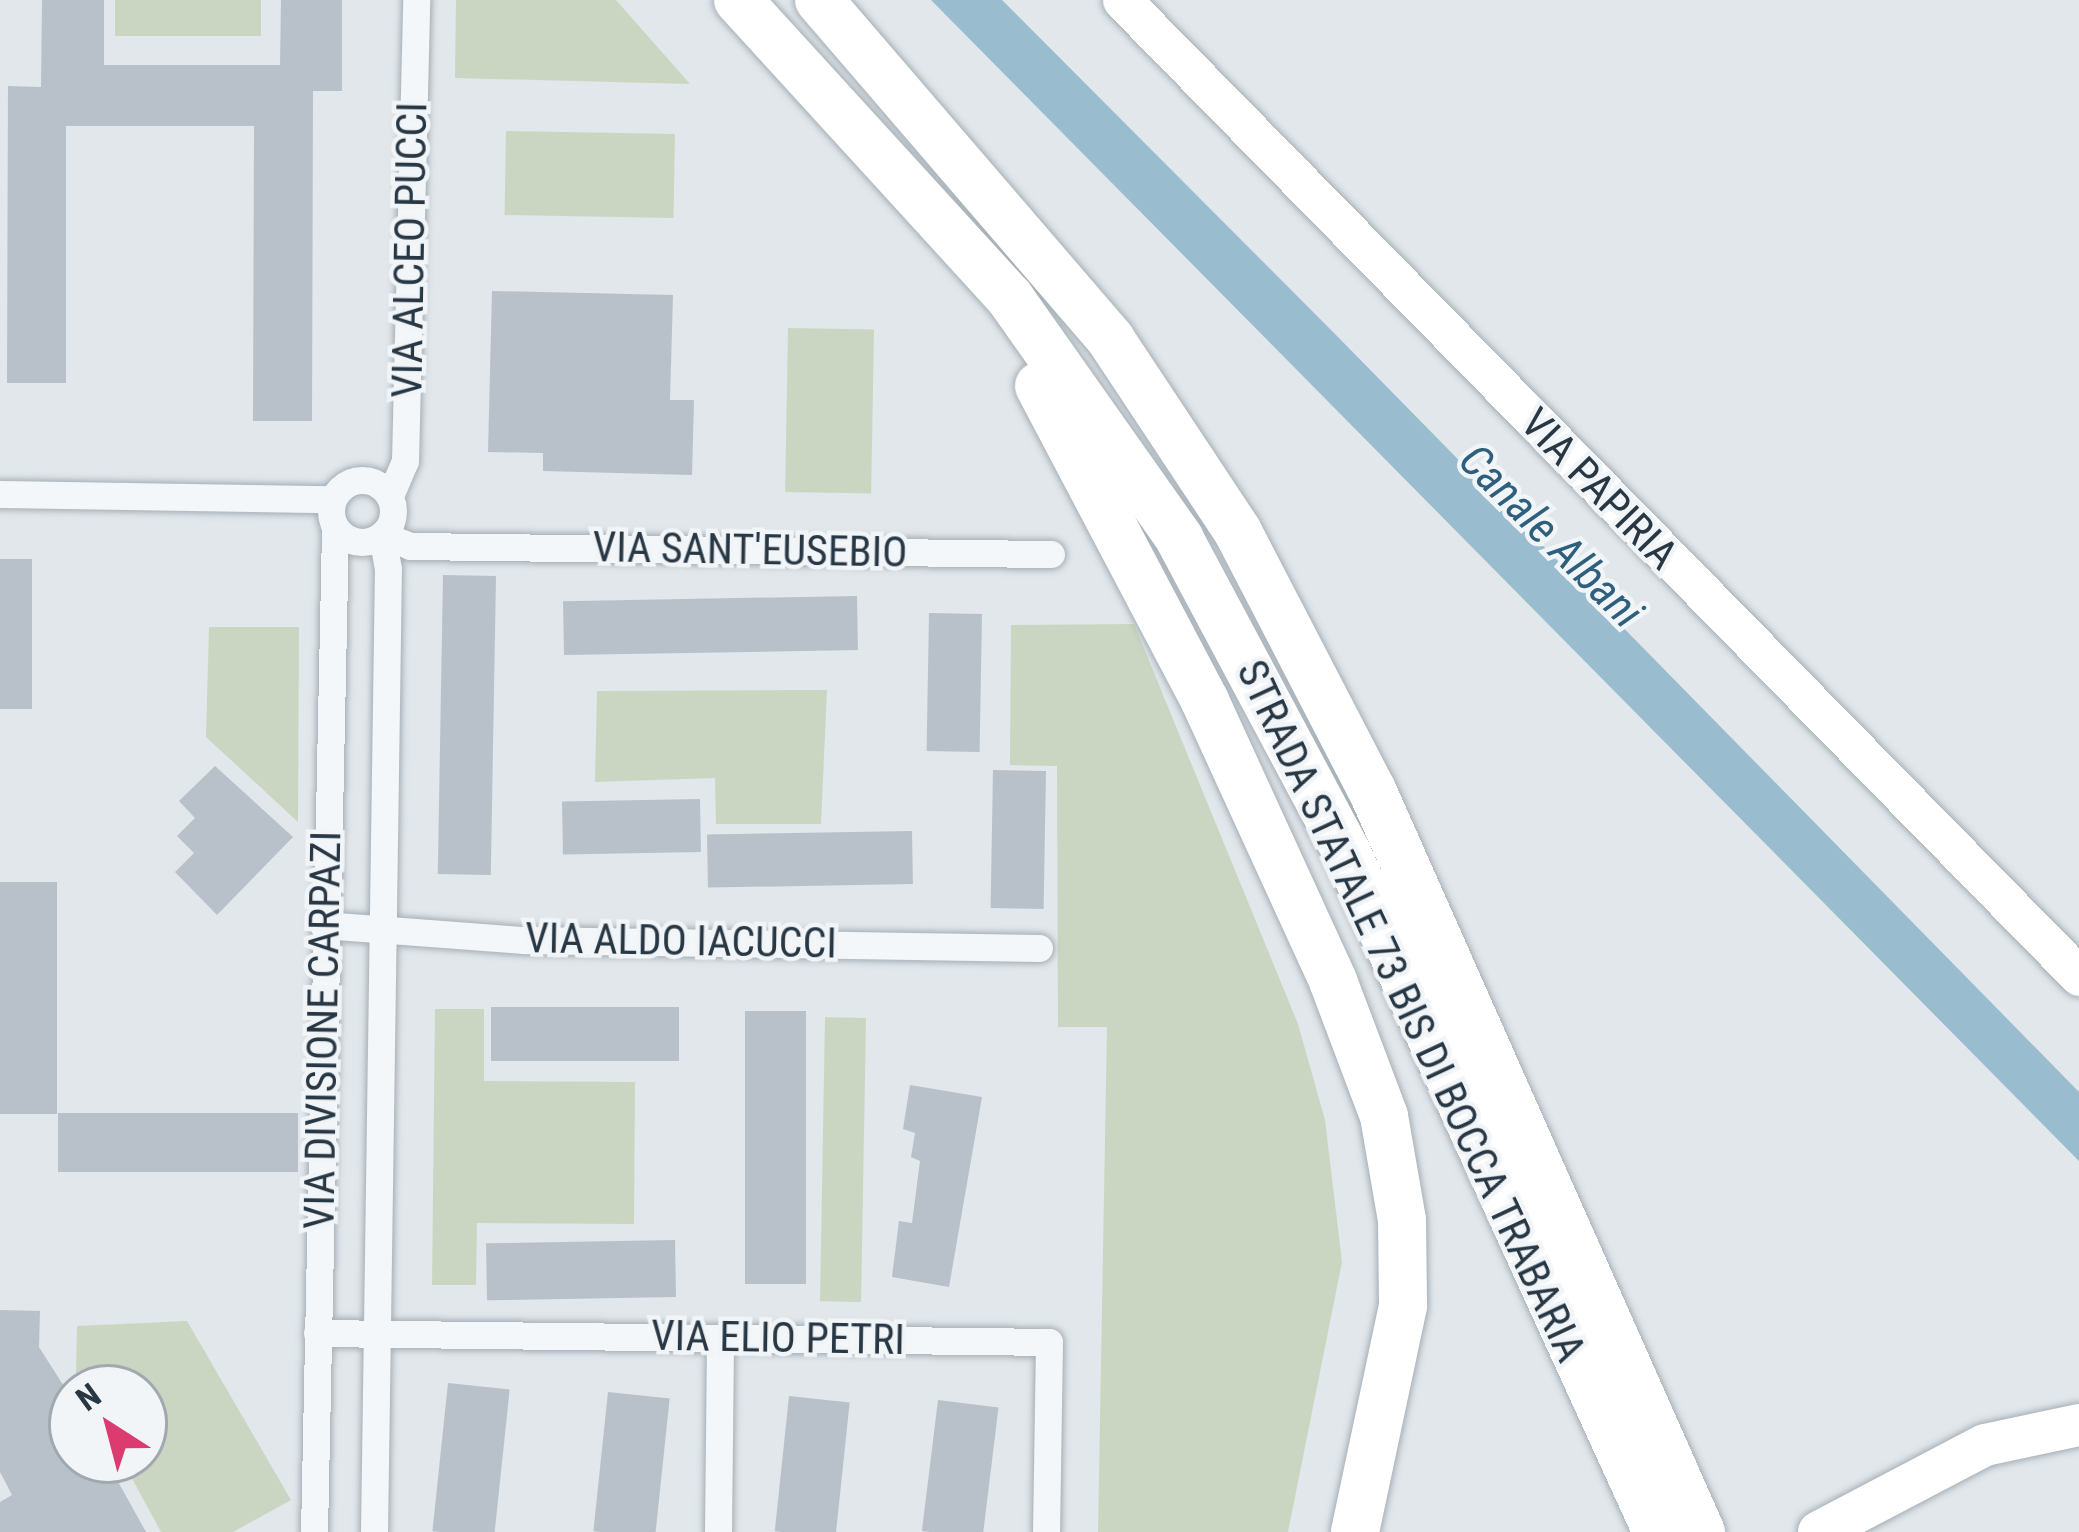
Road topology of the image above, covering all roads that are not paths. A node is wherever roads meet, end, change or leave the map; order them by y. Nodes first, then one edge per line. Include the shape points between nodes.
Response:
1 (416, 0) edge
2 (738, 0) edge
3 (819, 0) edge
4 (1122, 0) edge
5 (919, 194) junction
6 (0, 494) edge
7 (332, 499) junction
8 (391, 499) junction
9 (335, 529) junction
10 (382, 535) junction
11 (449, 545) junction
12 (1051, 554) dead end
13 (323, 926) junction
14 (383, 928) junction
15 (1039, 948) dead end
16 (2079, 976) edge
17 (317, 1333) junction
18 (377, 1334) junction
19 (720, 1338) junction
20 (2079, 1425) edge
21 (314, 1532) edge
22 (374, 1532) edge
23 (718, 1532) edge
24 (1046, 1532) edge
25 (1355, 1532) edge
26 (1657, 1532) edge
27 (1701, 1532) edge
28 (1819, 1532) edge

1 - 8 street, VIA ALCEO PUCCI via 405,461
2 - 5 highway, STRADA STATALE 73 BIS DI BOCCA TRABARIA
3 - 27 highway, STRADA STATALE 73 BIS DI BOCCA TRABARIA via 1096,322 1238,532 1412,877
4 - 16 main road, VIA PAPIRIA
5 - 25 highway via 1053,408 1151,587 1376,1090 1399,1193 1404,1292
5 - 26 highway, STRADA STATALE 73 BIS DI BOCCA TRABARIA via 1048,350 1221,609 1347,853
6 - 7 street
7 - 8 street via 355,479 375,482
7 - 9 street
8 - 10 street
8 - 11 street
9 - 10 street, VIA SANT'EUSEBIO via 362,542
9 - 13 street, VIA DIVISIONE CARPAZI
10 - 11 street, VIA SANT'EUSEBIO via 410,546
10 - 14 street, VIA DIVISIONE CARPAZI
11 - 12 street, VIA SANT'EUSEBIO
13 - 14 street, VIA ALDO IACUCCI
13 - 17 street, VIA DIVISIONE CARPAZI
14 - 15 street, VIA ALDO IACUCCI via 524,940
14 - 18 street, VIA DIVISIONE CARPAZI
17 - 18 street, VIA ELIO PETRI
17 - 21 street, VIA DIVISIONE CARPAZI
18 - 19 street, VIA ELIO PETRI
18 - 22 street, VIA DIVISIONE CARPAZI
19 - 23 street
19 - 24 street, VIA ELIO PETRI via 1048,1342
20 - 28 main road via 1985,1444

